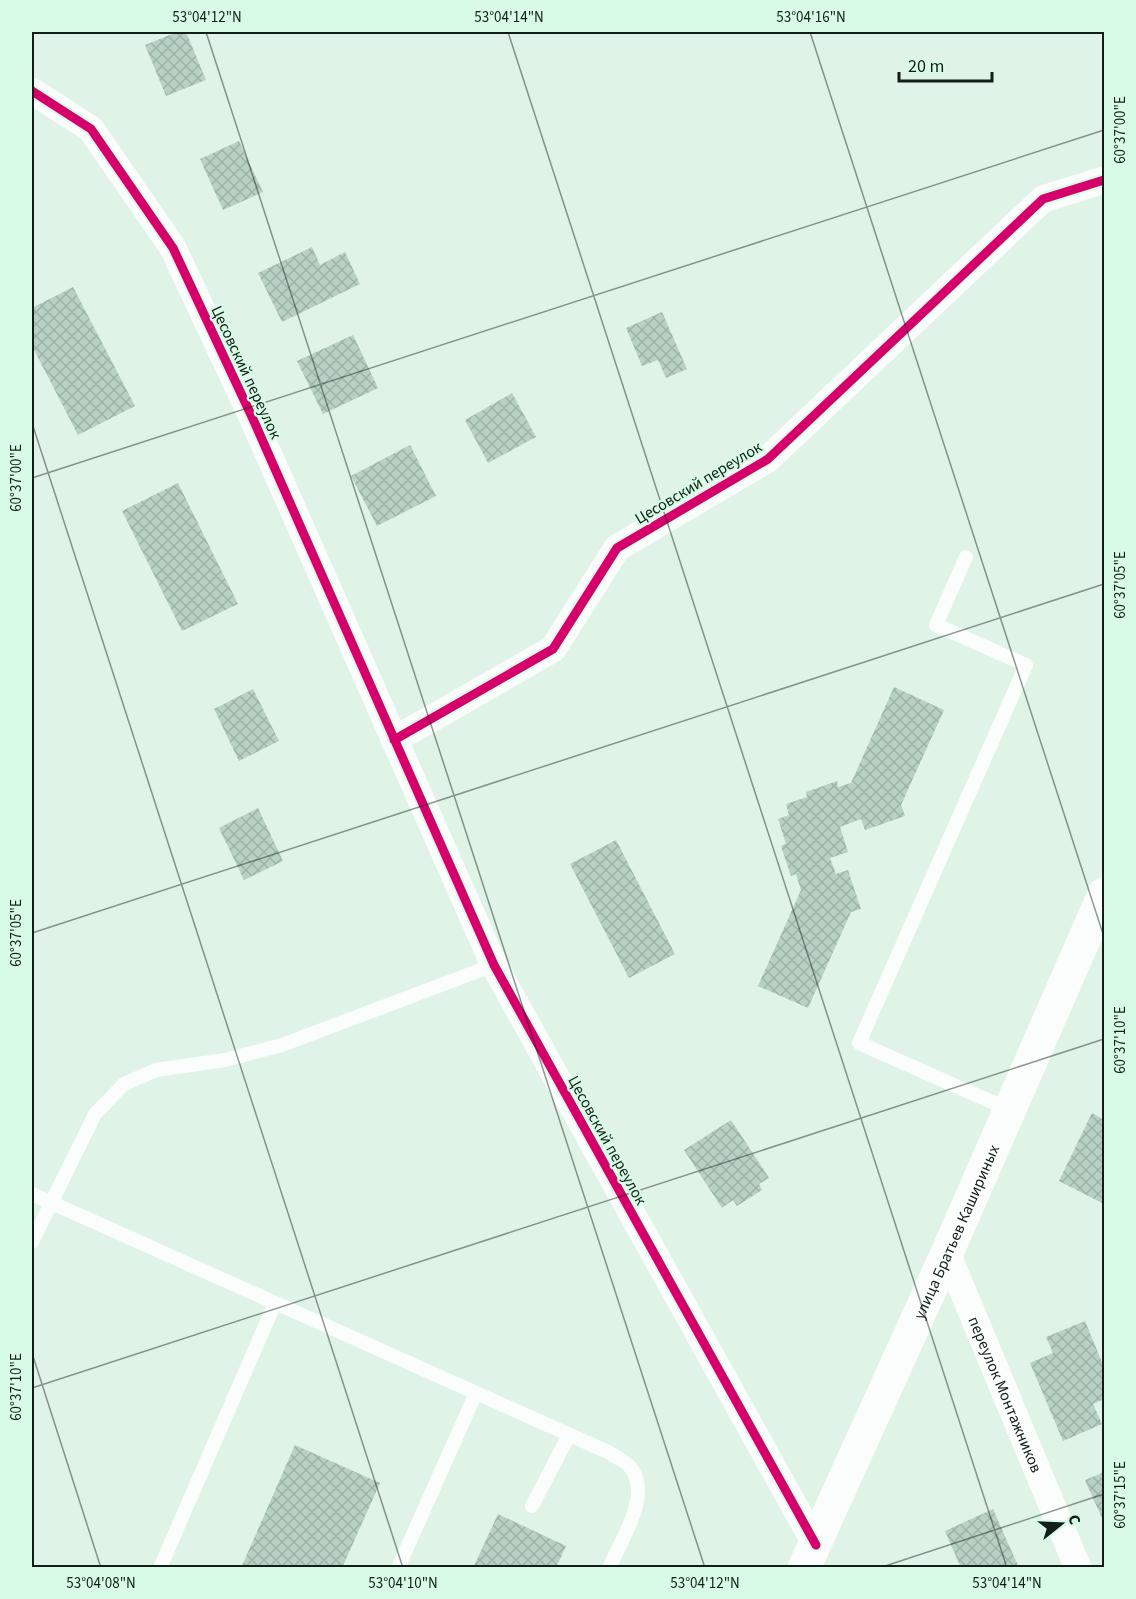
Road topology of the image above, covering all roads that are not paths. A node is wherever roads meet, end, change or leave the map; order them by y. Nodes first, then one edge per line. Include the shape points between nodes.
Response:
1 (32, 91) edge
2 (1104, 180) edge
3 (966, 557) dead end
4 (394, 740) junction
5 (1104, 894) edge
6 (494, 964) junction
7 (1010, 1110) junction
8 (32, 1194) edge
9 (50, 1203) junction
10 (32, 1242) edge
11 (947, 1253) junction
12 (275, 1304) junction
13 (476, 1393) junction
14 (569, 1435) junction
15 (532, 1506) dead end
16 (810, 1556) edge
17 (160, 1568) edge
18 (398, 1568) edge
19 (609, 1568) edge
20 (1078, 1568) edge

1 - 4 street, Цесовский переулок via 91,129 173,248
2 - 4 street, Цесовский переулок via 1043,199 768,459 617,548 553,649
3 - 7 lane via 936,625 1026,665 859,1042
4 - 6 street, Цесовский переулок
5 - 7 main road, улица Братьев Кашириных
6 - 9 lane via 282,1046 225,1060 156,1070 124,1084 95,1114
6 - 16 street, Цесовский переулок
7 - 11 main road, улица Братьев Кашириных
8 - 9 lane
9 - 10 lane
9 - 12 lane
11 - 16 main road, улица Братьев Кашириных
11 - 20 street, переулок Монтажников
12 - 13 lane
12 - 17 lane
13 - 14 lane
13 - 18 lane
14 - 15 lane
14 - 19 lane via 630,1466 639,1482 638,1504

